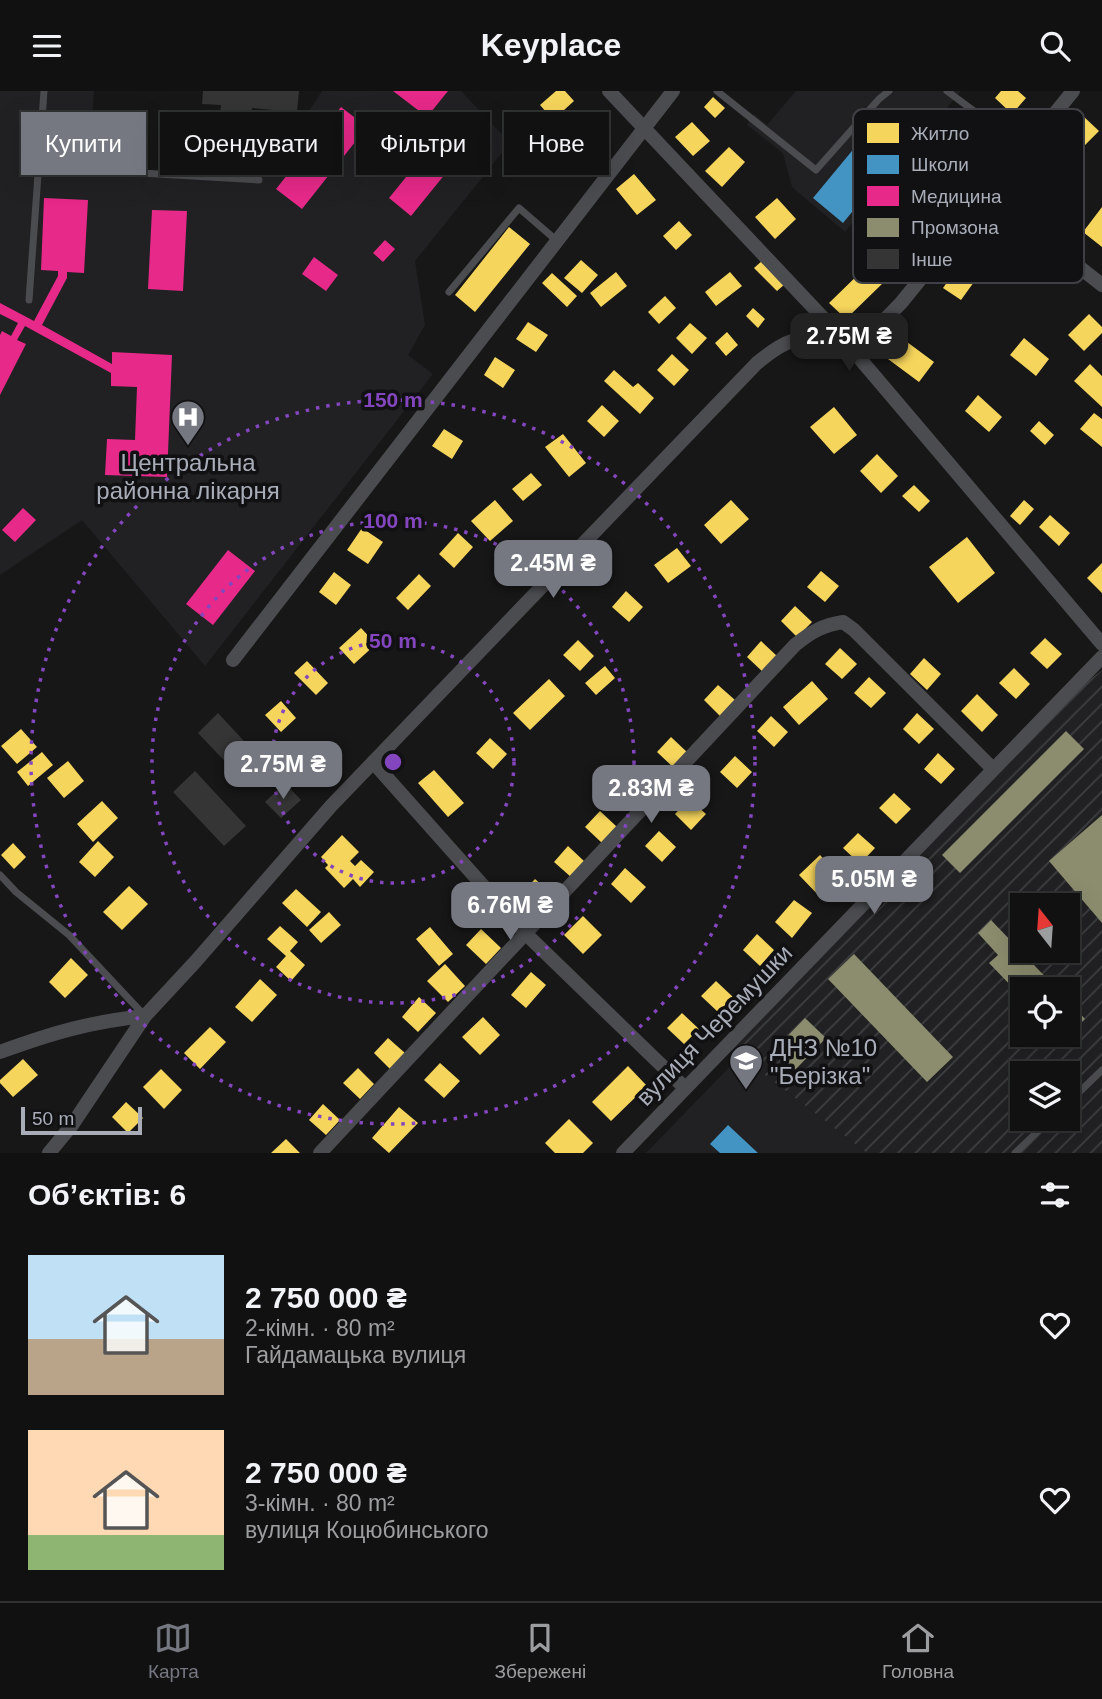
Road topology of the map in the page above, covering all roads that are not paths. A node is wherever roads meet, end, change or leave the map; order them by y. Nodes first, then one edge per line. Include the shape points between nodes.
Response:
1 (44, 91) edge
2 (609, 91) edge
3 (673, 91) edge
4 (717, 91) edge
5 (889, 91) edge
6 (947, 91) edge
7 (1073, 91) edge
8 (870, 109) edge
9 (971, 109) edge
10 (1059, 109) edge
11 (42, 112) edge
12 (644, 127) junction
13 (853, 128) edge
14 (146, 173) edge
15 (37, 175) edge
16 (259, 180) dead end
17 (556, 240) junction
18 (1084, 271) edge
19 (917, 283) edge
20 (1102, 285) edge
21 (449, 292) dead end
22 (29, 300) dead end
23 (844, 340) junction
24 (1102, 645) edge
25 (1102, 657) edge
26 (233, 660) dead end
27 (373, 762) junction
28 (993, 769) junction
29 (0, 875) edge
30 (526, 934) junction
31 (145, 1016) junction
32 (0, 1052) edge
33 (1102, 1070) edge
34 (684, 1088) junction
35 (1080, 1091) edge
36 (1038, 1131) edge
37 (49, 1153) edge
38 (320, 1153) edge
39 (623, 1153) edge
40 (1015, 1153) edge

1 - 11 lane
2 - 12 street
3 - 12 street
4 - 13 lane via 816,170
5 - 8 lane
6 - 9 lane
7 - 10 street
12 - 17 street
12 - 23 street
14 - 16 lane
15 - 22 lane
17 - 21 lane via 519,208
17 - 26 street
18 - 20 street
19 - 23 street via 877,327
23 - 24 street
23 - 27 street via 795,340 757,363
25 - 28 street, вулиця Черемушки
27 - 30 street
27 - 31 street
28 - 30 street via 854,630 843,622 824,625 795,645
28 - 34 street, вулиця Черемушки
29 - 31 lane via 69,935
30 - 34 street
30 - 38 street
31 - 32 street via 55,1031
31 - 37 street
33 - 35 lane
34 - 39 street, вулиця Черемушки
36 - 40 lane

